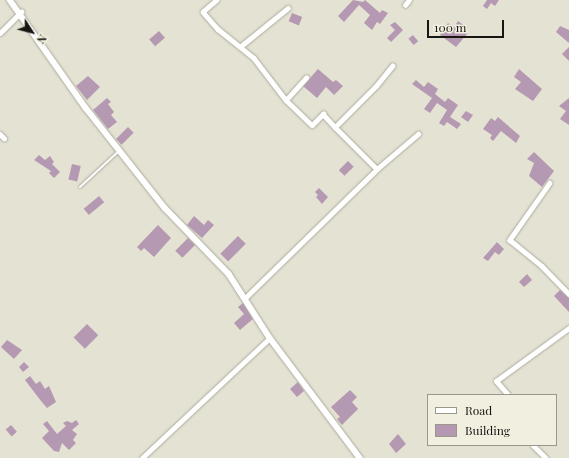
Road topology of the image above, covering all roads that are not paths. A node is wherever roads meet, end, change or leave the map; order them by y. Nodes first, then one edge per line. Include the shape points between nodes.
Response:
1 (10, 0) edge
2 (217, 0) edge
3 (409, 0) edge
4 (405, 5) dead end
5 (288, 8) dead end
6 (21, 12) junction
7 (0, 33) edge
8 (241, 46) junction
9 (392, 66) dead end
10 (306, 78) dead end
11 (286, 100) junction
12 (335, 127) junction
13 (418, 134) dead end
14 (120, 151) junction
15 (377, 170) junction
16 (550, 184) dead end
17 (80, 187) dead end
18 (569, 294) edge
19 (245, 298) junction
20 (569, 328) edge
21 (270, 338) junction
22 (507, 394) edge
23 (534, 446) edge
24 (142, 458) edge
25 (360, 458) edge
26 (546, 458) edge

1 - 6 street
2 - 8 street via 203,12 218,29
3 - 4 street
5 - 8 street
6 - 7 street
6 - 14 street via 86,108
8 - 11 street via 254,58
9 - 12 street
10 - 11 street
11 - 12 street via 312,125 323,114
12 - 15 street
13 - 15 street
14 - 17 lane
14 - 19 street via 165,208 229,274
15 - 19 street
16 - 18 street via 510,240 542,266
19 - 21 street
20 - 22 street via 496,381
21 - 24 street
21 - 25 street
23 - 26 street

